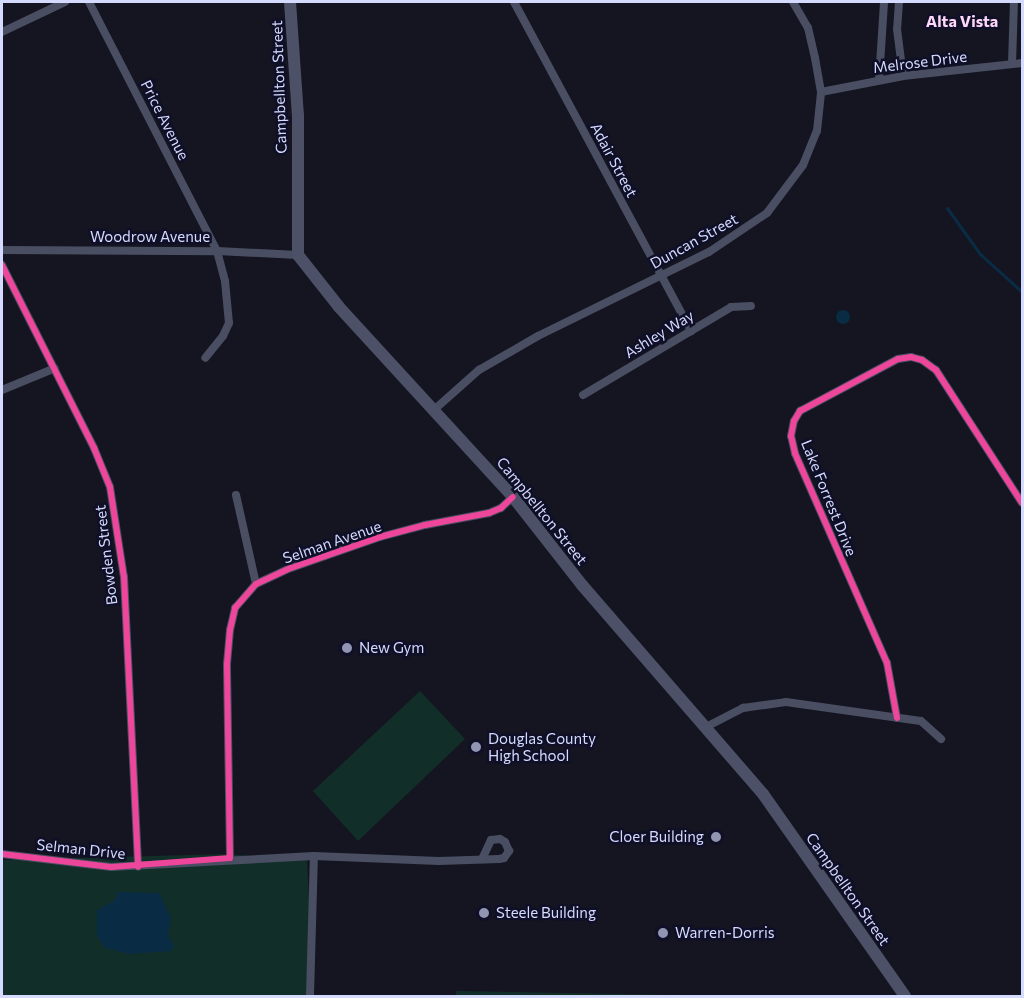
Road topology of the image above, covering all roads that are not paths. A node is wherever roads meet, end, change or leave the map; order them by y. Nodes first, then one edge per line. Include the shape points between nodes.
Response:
1 (65, 2) edge
2 (89, 2) edge
3 (290, 2) edge
4 (514, 2) edge
5 (793, 2) edge
6 (884, 2) edge
7 (899, 2) edge
8 (1014, 2) edge
9 (2, 32) edge
10 (1023, 63) edge
11 (1012, 64) junction
12 (903, 76) junction
13 (879, 80) junction
14 (821, 92) junction
15 (2, 250) edge
16 (217, 251) junction
17 (298, 255) junction
18 (2, 265) edge
19 (660, 276) junction
20 (751, 306) dead end
21 (691, 331) junction
22 (205, 358) dead end
23 (55, 368) junction
24 (2, 390) edge
25 (583, 395) dead end
26 (435, 409) junction
27 (236, 495) dead end
28 (513, 497) junction
29 (1023, 503) edge
30 (256, 584) junction
31 (897, 718) junction
32 (706, 727) junction
33 (941, 739) dead end
34 (2, 854) edge
35 (314, 856) junction
36 (230, 858) junction
37 (482, 860) dead end
38 (138, 867) junction
39 (310, 996) edge
40 (905, 996) edge

1 - 9 street
2 - 16 street, Price Avenue
3 - 17 main road, Campbellton Street via 297,92
4 - 19 street, Adair Street
5 - 14 street, Duncan Street via 808,28
6 - 13 street
7 - 12 street via 897,28
8 - 11 street
10 - 11 street, Melrose Drive
11 - 12 street, Melrose Drive
12 - 13 street, Melrose Drive
13 - 14 street, Melrose Drive
14 - 19 street, Duncan Street via 817,131 803,165 767,213 709,252
15 - 16 street, Woodrow Avenue
16 - 17 street, Woodrow Avenue
16 - 22 street, Price Avenue via 225,280 229,322
17 - 26 main road, Campbellton Street via 339,307
18 - 23 street, Bowden Street
19 - 21 street, Adair Street
19 - 26 street, Duncan Street via 479,370
20 - 21 street, Ashley Way via 731,307
21 - 25 street, Ashley Way
23 - 24 street
23 - 38 street, Bowden Street via 110,487 118,524
26 - 28 main road, Campbellton Street
27 - 30 street
28 - 30 street, Selman Avenue via 489,513 380,537
28 - 32 main road, Campbellton Street via 582,585
29 - 31 street, Lake Forrest Drive via 936,370 921,360 897,359 800,411 794,421 791,436 795,453 887,663
30 - 36 street, Selman Avenue via 235,608 230,630
31 - 32 street via 786,702 743,708
31 - 33 street via 921,722
32 - 40 main road, Campbellton Street via 763,794
34 - 38 street, Selman Drive
35 - 36 street, Selman Drive
35 - 37 street, Selman Drive
35 - 39 street
36 - 38 street, Selman Drive

